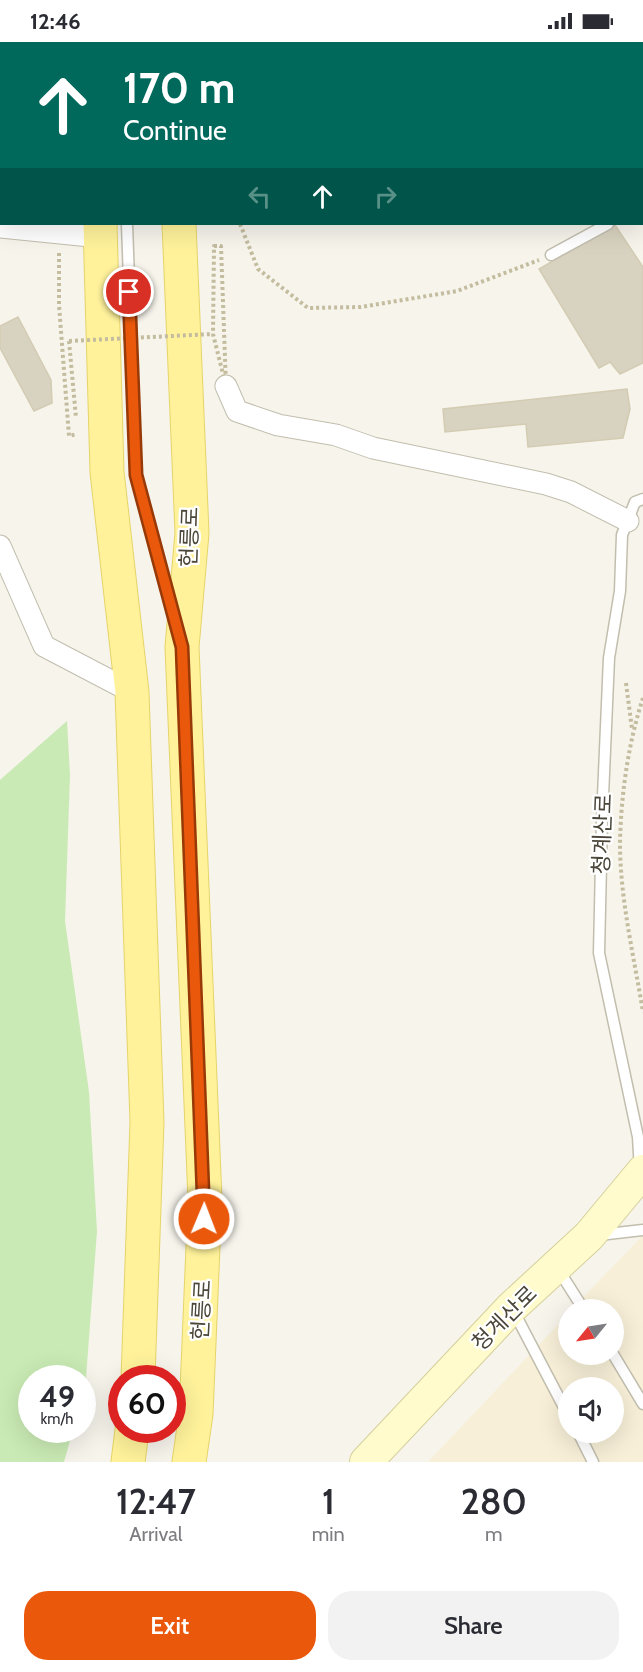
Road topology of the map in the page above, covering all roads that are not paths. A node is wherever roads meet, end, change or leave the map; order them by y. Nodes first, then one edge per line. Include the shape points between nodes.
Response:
1 (179, 225) edge
2 (606, 225) edge
3 (0, 227) edge
4 (109, 228) edge
5 (551, 255) road end
6 (226, 386) road end
7 (643, 500) edge
8 (628, 521) junction
9 (0, 546) edge
10 (182, 647) junction
11 (132, 692) junction
12 (642, 1174) edge
13 (643, 1230) edge
14 (589, 1236) junction
15 (556, 1266) junction
16 (577, 1299) edge
17 (512, 1307) junction
18 (138, 1365) edge
19 (620, 1365) edge
20 (558, 1396) edge
21 (643, 1404) edge
22 (130, 1443) edge
23 (584, 1443) edge
24 (128, 1462) edge
25 (189, 1462) edge
26 (366, 1462) edge
27 (593, 1462) edge

1 - 10 main road, 헌릉로 via 192,533
2 - 5 lane
3 - 4 street via 60,232
4 - 10 lane via 136,475
4 - 11 main road via 107,472
6 - 8 street via 237,411 268,422 546,484
7 - 8 lane, 청계산로 via 635,502
8 - 12 lane, 청계산로 via 622,535 620,591 609,658 599,953 638,1137
9 - 11 street via 44,646
10 - 25 main road, 헌릉로 via 205,1199 196,1414
11 - 18 main road via 147,1122
12 - 14 main road, 청계산로
13 - 14 lane
14 - 15 main road, 청계산로
15 - 16 lane
15 - 17 main road, 청계산로
17 - 20 lane
17 - 26 main road, 청계산로
19 - 21 lane
22 - 24 main road
23 - 27 lane

